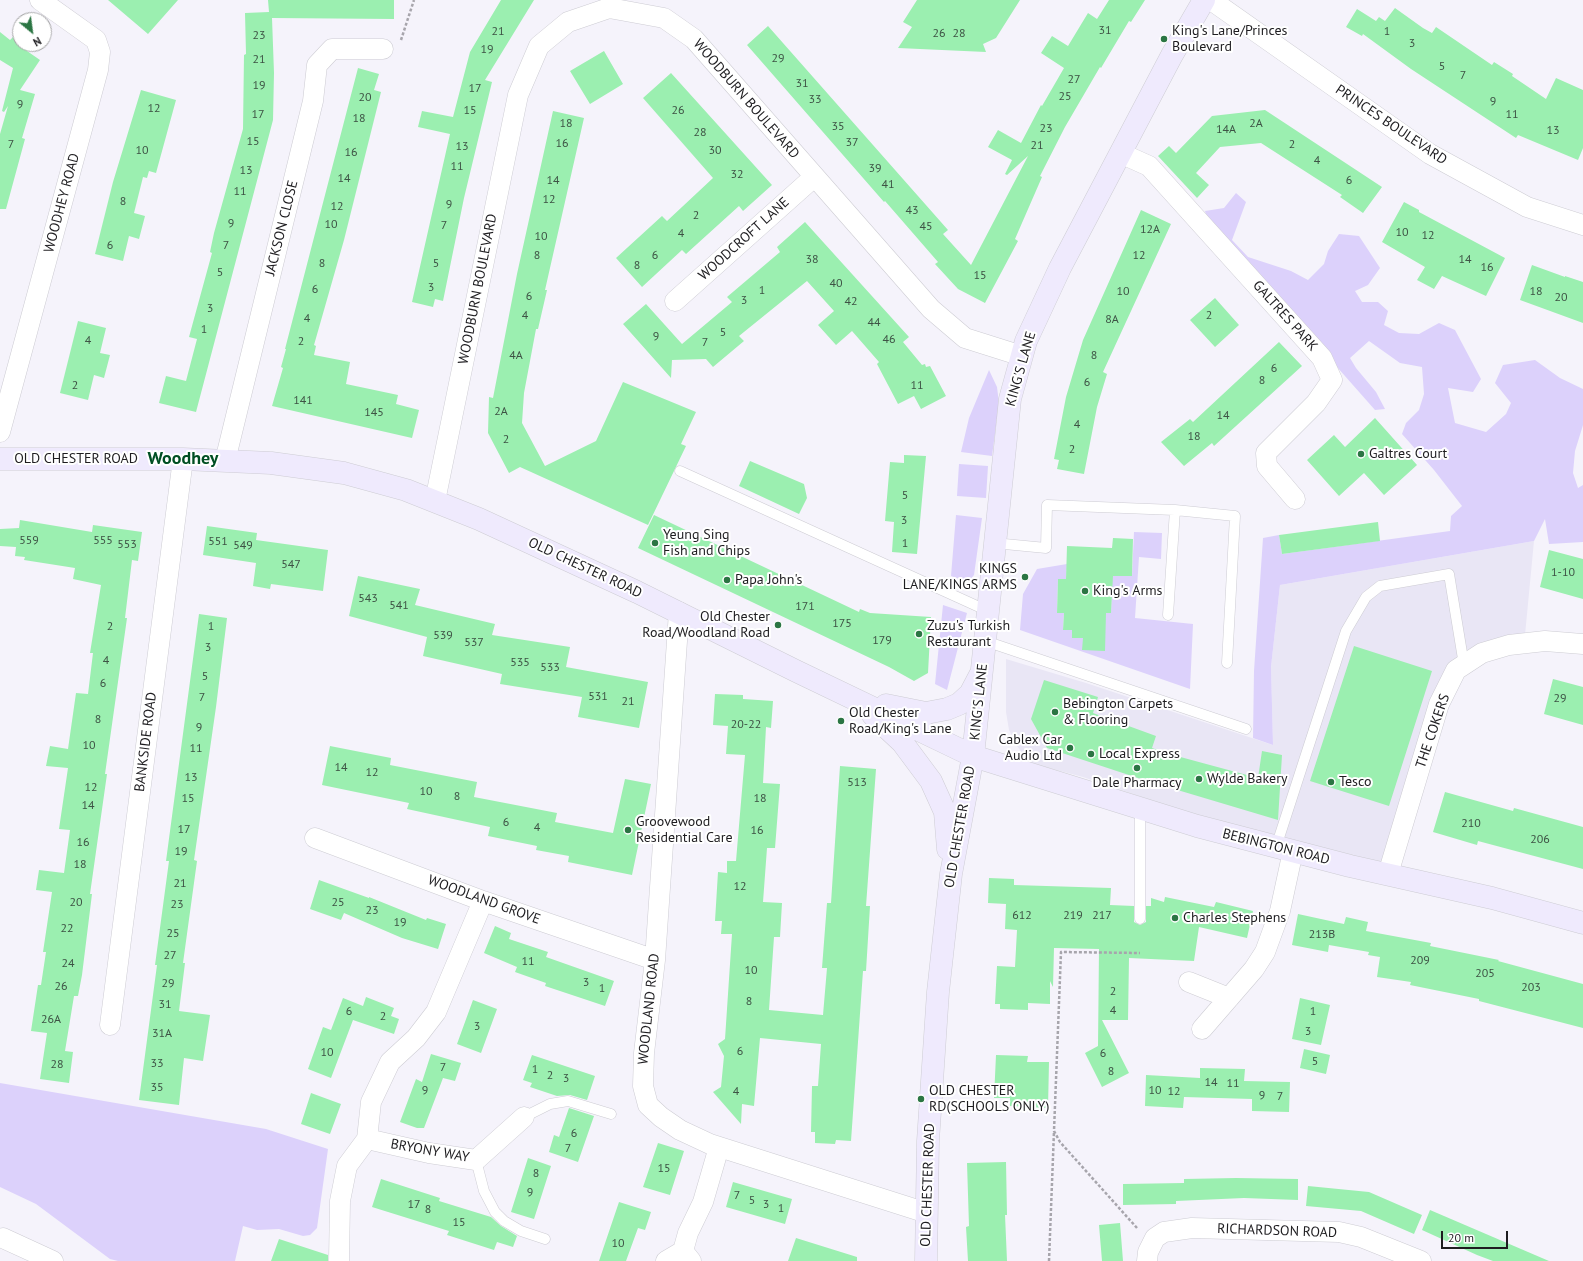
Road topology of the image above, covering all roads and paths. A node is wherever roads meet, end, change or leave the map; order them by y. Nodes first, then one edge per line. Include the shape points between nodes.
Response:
1 (40, 0) edge
2 (414, 0) edge
3 (1201, 2) edge
4 (602, 5) edge
5 (383, 49) joint
6 (1120, 153) junction
7 (814, 177) junction
8 (1583, 226) edge
9 (674, 301) dead end
10 (1022, 356) junction
11 (0, 432) edge
12 (0, 459) edge
13 (183, 459) junction
14 (225, 460) junction
15 (680, 471) dead end
16 (1295, 498) dead end
17 (435, 501) junction
18 (1175, 510) junction
19 (994, 543) junction
20 (988, 611) junction
21 (679, 612) junction
22 (1168, 615) dead end
23 (985, 641) junction
24 (1583, 644) edge
25 (1227, 663) dead end
26 (1464, 665) junction
27 (983, 668) junction
28 (856, 699) junction
29 (1246, 729) dead end
30 (973, 756) junction
31 (1140, 808) junction
32 (315, 838) dead end
33 (1285, 849) junction
34 (951, 874) junction
35 (1388, 874) junction
36 (483, 901) junction
37 (1140, 919) dead end
38 (1583, 923) edge
39 (1140, 953) dead end
40 (655, 960) junction
41 (1189, 982) dead end
42 (1229, 998) junction
43 (110, 1025) dead end
44 (1202, 1029) dead end
45 (611, 1114) dead end
46 (524, 1117) joint
47 (1054, 1131) junction
48 (367, 1139) junction
49 (719, 1147) junction
50 (476, 1160) junction
51 (927, 1213) junction
52 (3, 1238) dead end
53 (545, 1239) dead end
54 (1149, 1252) edge
55 (686, 1256) edge
56 (54, 1261) edge
57 (340, 1261) edge
58 (666, 1261) edge
59 (926, 1261) edge
60 (1049, 1261) edge
61 (1421, 1261) edge

1 - 11 street, WOODHEY ROAD via 96,40 100,52 98,70
2 - 5 path via 398,49
3 - 6 main road, KING'S LANE
3 - 8 street, PRINCES BOULEVARD via 1430,154 1527,207
4 - 7 street, WOODBURN BOULEVARD via 664,18 694,39
4 - 17 street, WOODBURN BOULEVARD via 568,22 539,46 518,95
5 - 14 street, JACKSON CLOSE via 332,48 317,65 313,101
6 - 10 main road, KING'S LANE via 1060,268 1026,341
6 - 16 street, GALTRES PARK via 1149,166 1322,358 1332,380 1316,403 1266,453 1267,466
7 - 9 street, WOODCROFT LANE
7 - 10 street, WOODBURN BOULEVARD via 931,309 965,338
10 - 19 main road, KING'S LANE via 1010,399
12 - 13 main road, OLD CHESTER ROAD
13 - 14 main road, OLD CHESTER ROAD
13 - 43 street, BANKSIDE ROAD
14 - 17 main road, OLD CHESTER ROAD via 271,463 344,473
15 - 20 lane
17 - 21 main road, OLD CHESTER ROAD via 487,522
18 - 19 lane via 1047,505 1046,548
18 - 22 lane
18 - 25 lane via 1235,516
19 - 20 main road, KING'S LANE
20 - 23 main road, KING'S LANE
21 - 28 main road, OLD CHESTER ROAD
21 - 40 street, WOODLAND ROAD
23 - 27 main road, KING'S LANE
23 - 29 lane
24 - 26 street, THE COKERS via 1545,641 1509,645 1482,653
26 - 33 lane via 1450,574 1380,586 1366,597 1346,631
26 - 35 street, THE COKERS via 1456,670 1439,704
27 - 28 main road via 970,694 959,704 947,709 926,713
27 - 30 main road, KING'S LANE
28 - 30 main road, OLD CHESTER ROAD
28 - 34 main road via 902,742 931,781 945,812
30 - 31 main road, BEBINGTON ROAD
30 - 34 main road, OLD CHESTER ROAD
31 - 33 main road, BEBINGTON ROAD
31 - 37 lane
32 - 36 street, WOODLAND GROVE
33 - 35 main road, BEBINGTON ROAD
33 - 42 street via 1280,911 1265,952
34 - 51 main road, OLD CHESTER ROAD via 938,1000 928,1141
35 - 38 main road, BEBINGTON ROAD via 1492,898
36 - 40 street, WOODLAND GROVE
36 - 48 street via 436,1012 416,1038 390,1062 371,1102
39 - 47 path via 1061,952
40 - 49 street, WOODLAND ROAD via 644,1060 643,1086 648,1105 680,1130
41 - 42 street
42 - 44 street
45 - 46 lane via 568,1100 550,1104
46 - 50 street, BRYONY WAY
47 - 54 path via 1060,1142
47 - 60 path
48 - 50 street, BRYONY WAY via 429,1153
48 - 57 street via 347,1166 340,1201
49 - 51 street, WOODLAND ROAD
49 - 55 street via 703,1202 688,1233
50 - 53 lane via 484,1191 495,1212 521,1231
51 - 59 main road, OLD CHESTER ROAD
52 - 56 street
54 - 61 street, RICHARDSON ROAD via 1155,1238 1164,1232 1192,1228 1332,1232 1361,1237
55 - 58 street

